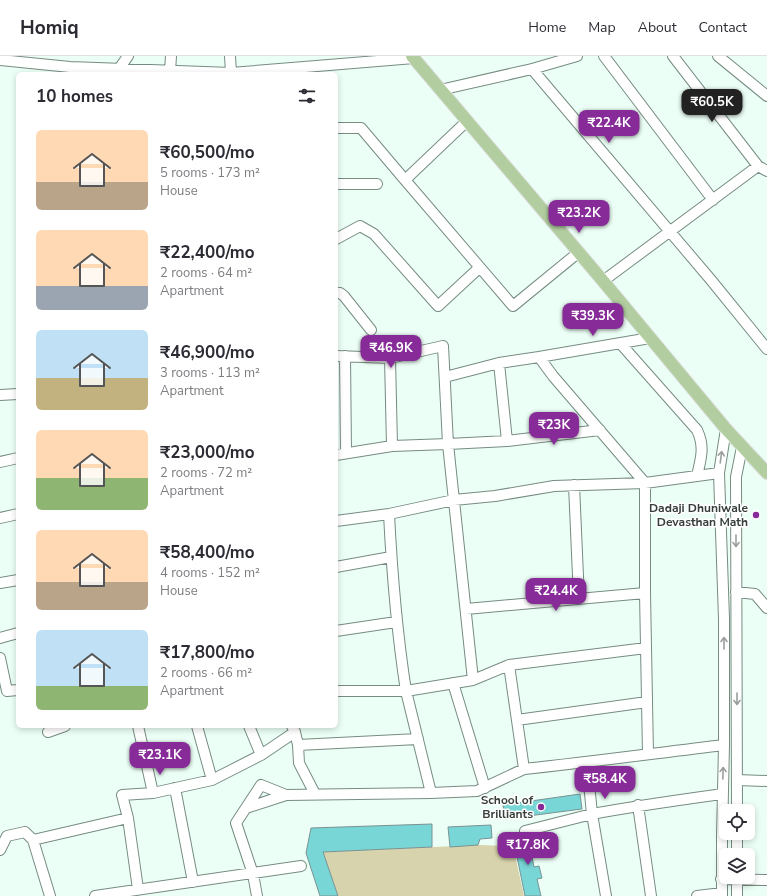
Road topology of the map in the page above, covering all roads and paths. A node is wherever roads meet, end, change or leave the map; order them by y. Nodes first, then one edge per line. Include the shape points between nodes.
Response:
1 (128, 56) edge
2 (171, 56) edge
3 (230, 56) edge
4 (577, 56) edge
5 (604, 56) edge
6 (673, 56) edge
7 (718, 56) edge
8 (413, 57) edge
9 (0, 60) edge
10 (37, 60) edge
11 (118, 69) junction
12 (532, 69) junction
13 (170, 70) junction
14 (301, 71) edge
15 (231, 72) joint
16 (273, 72) edge
17 (440, 90) junction
18 (767, 96) edge
19 (467, 120) junction
20 (338, 128) edge
21 (763, 169) edge
22 (405, 180) junction
23 (338, 184) edge
24 (377, 184) dead end
25 (713, 200) junction
26 (669, 232) junction
27 (338, 238) edge
28 (579, 252) junction
29 (479, 268) junction
30 (603, 281) junction
31 (338, 293) edge
32 (371, 330) dead end
33 (650, 338) junction
34 (620, 343) junction
35 (767, 349) edge
36 (340, 356) edge
37 (390, 358) junction
38 (539, 358) junction
39 (499, 363) junction
40 (445, 378) junction
41 (16, 394) edge
42 (0, 395) edge
43 (726, 429) junction
44 (600, 430) junction
45 (507, 441) junction
46 (448, 444) junction
47 (392, 446) junction
48 (742, 446) junction
49 (341, 454) edge
50 (16, 458) edge
51 (0, 462) edge
52 (719, 473) junction
53 (767, 473) edge
54 (698, 476) junction
55 (645, 483) junction
56 (574, 485) junction
57 (454, 500) junction
58 (16, 514) edge
59 (389, 514) junction
60 (0, 518) edge
61 (338, 521) edge
62 (391, 557) junction
63 (338, 567) edge
64 (16, 580) edge
65 (0, 584) edge
66 (736, 592) junction
67 (645, 593) junction
68 (579, 599) junction
69 (767, 608) edge
70 (466, 609) junction
71 (396, 622) junction
72 (338, 631) edge
73 (16, 634) edge
74 (0, 638) edge
75 (646, 648) junction
76 (0, 658) edge
77 (509, 665) junction
78 (473, 680) junction
79 (453, 683) junction
80 (16, 690) edge
81 (338, 691) edge
82 (4, 692) edge
83 (406, 692) junction
84 (647, 702) junction
85 (517, 720) junction
86 (59, 728) edge
87 (138, 728) edge
88 (198, 728) edge
89 (250, 728) edge
90 (293, 729) edge
91 (48, 732) dead end
92 (418, 739) junction
93 (298, 745) junction
94 (724, 746) junction
95 (648, 754) junction
96 (261, 755) junction
97 (587, 763) junction
98 (524, 769) junction
99 (212, 780) junction
100 (737, 780) junction
101 (767, 781) edge
102 (175, 788) junction
103 (485, 788) junction
104 (153, 793) junction
105 (431, 793) junction
106 (315, 794) junction
107 (722, 794) junction
108 (286, 795) junction
109 (737, 804) edge
110 (638, 805) junction
111 (246, 808) junction
112 (592, 814) junction
113 (128, 818) junction
114 (525, 830) dead end
115 (33, 840) junction
116 (721, 848) edge
117 (0, 850) edge
118 (301, 866) dead end
119 (253, 874) junction
120 (755, 879) edge
121 (767, 880) edge
122 (193, 882) junction
123 (721, 884) edge
124 (737, 884) edge
125 (138, 889) junction
126 (722, 894) edge
127 (50, 896) edge
128 (95, 896) edge
129 (257, 896) edge
130 (606, 896) edge
131 (651, 896) edge
132 (697, 896) edge
133 (737, 896) edge

1 - 11 street
2 - 13 street
3 - 15 street
4 - 12 street
5 - 25 street
6 - 21 street
7 - 18 street
8 - 14 street
8 - 17 main road
9 - 10 street
10 - 11 street via 70,67
11 - 13 street
12 - 17 street
12 - 26 street
13 - 15 street
14 - 16 street
17 - 19 main road
19 - 22 street
19 - 28 main road
20 - 22 street via 361,128
21 - 25 street
22 - 29 street
23 - 24 street
25 - 26 street
26 - 30 street
26 - 35 street
27 - 29 street via 360,226 374,234 438,306
28 - 29 street via 513,306
28 - 30 main road
30 - 33 main road
31 - 32 street via 344,296
33 - 34 street
33 - 43 main road
34 - 38 street
34 - 54 street via 697,430 702,439
36 - 37 street
36 - 49 street
37 - 40 street via 443,346
37 - 47 street
38 - 39 street
38 - 44 street
39 - 40 street
39 - 45 street
40 - 46 street
41 - 42 street
43 - 48 main road
52 -> 43 street
44 - 45 street
44 - 55 street
45 - 46 street
46 - 47 street
46 - 57 street
47 - 49 street
48 - 53 main road
48 -> 66 street via 736,477
50 - 51 street
52 - 54 street
94 -> 52 street via 724,619
54 - 55 street
55 - 56 street
55 - 67 street
56 - 57 street
56 - 68 street
57 - 59 street
57 - 70 street
58 - 60 street
59 - 61 street
59 - 62 street
62 - 63 street
62 - 71 street
64 - 65 street
66 - 69 street via 755,594
66 -> 100 street
67 - 68 street
67 - 75 street
68 - 70 street
70 - 78 street
71 - 72 street
71 - 83 street
73 - 74 street
75 - 77 street
75 - 84 street
76 - 82 street
77 - 78 street
77 - 85 street
78 - 79 street
79 - 83 street
79 - 103 street
80 - 82 street
81 - 83 street
83 - 92 street
84 - 85 street
84 - 95 street
85 - 98 street
86 - 91 street
87 - 104 street
88 - 99 street
89 - 96 street
90 - 93 street
90 - 96 street
92 - 93 street
92 - 105 street
93 - 106 street via 299,763
94 - 95 street
107 -> 94 street
95 - 97 street
96 - 99 street
97 - 98 street
97 - 112 street
98 - 103 street
99 - 102 street
100 - 101 street
100 - 109 street
102 - 104 street
102 - 122 street
103 - 105 street via 477,791
104 - 113 street via 122,795
105 - 106 street
106 - 108 street
107 - 110 street
107 - 116 street
108 - 111 street
108 - 111 street via 262,785
110 - 112 street
110 - 131 street
111 - 119 street via 236,822
112 - 114 street
112 - 130 street
113 - 115 street
113 - 125 street
115 - 117 street via 25,832 7,836
115 - 127 street
118 - 119 street
119 - 122 street
119 - 129 street
120 - 121 street
122 - 125 street
123 - 126 street
124 - 133 street
125 - 128 street
126 - 132 street

